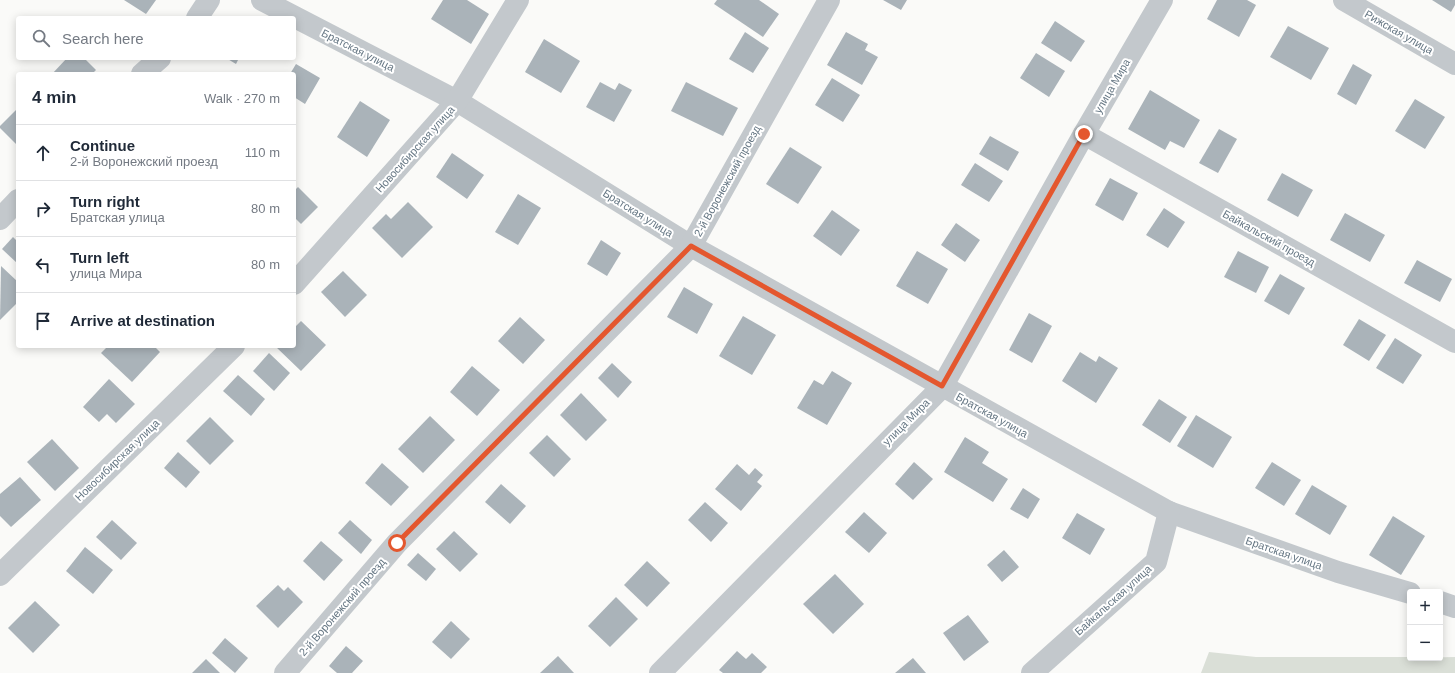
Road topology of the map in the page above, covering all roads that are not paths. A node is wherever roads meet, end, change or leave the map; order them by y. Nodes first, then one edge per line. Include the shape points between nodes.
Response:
1 (209, 0) edge
2 (262, 0) edge
3 (518, 0) edge
4 (829, 0) edge
5 (1162, 0) edge
6 (1344, 0) edge
7 (197, 16) edge
8 (293, 16) edge
9 (296, 18) edge
10 (158, 60) edge
11 (1455, 64) edge
12 (144, 72) edge
13 (457, 101) junction
14 (1084, 134) junction
15 (16, 202) edge
16 (0, 219) edge
17 (691, 246) junction
18 (296, 282) edge
19 (1455, 342) edge
20 (232, 348) edge
21 (942, 386) junction
22 (1169, 512) junction
23 (0, 575) edge
24 (1407, 592) edge
25 (1443, 603) edge
26 (1455, 607) edge
27 (285, 673) edge
28 (660, 673) edge
29 (1032, 673) edge

1 - 7 street
2 - 8 street, Братская улица
3 - 13 street, Новосибирская улица
4 - 17 street, 2-й Воронежский проезд
5 - 14 street, улица Мира
6 - 11 street, Рижская улица
9 - 13 street, Братская улица
10 - 12 street
13 - 17 street, Братская улица
13 - 18 street, Новосибирская улица
14 - 19 street, Байкальский проезд
14 - 21 street, улица Мира
15 - 16 street
17 - 21 street, Братская улица
17 - 27 street, 2-й Воронежский проезд via 397,543
20 - 23 street, Новосибирская улица
21 - 22 street, Братская улица
21 - 28 street, улица Мира
22 - 24 street, Братская улица via 1338,572
22 - 29 street, Байкальская улица via 1156,562
25 - 26 street

